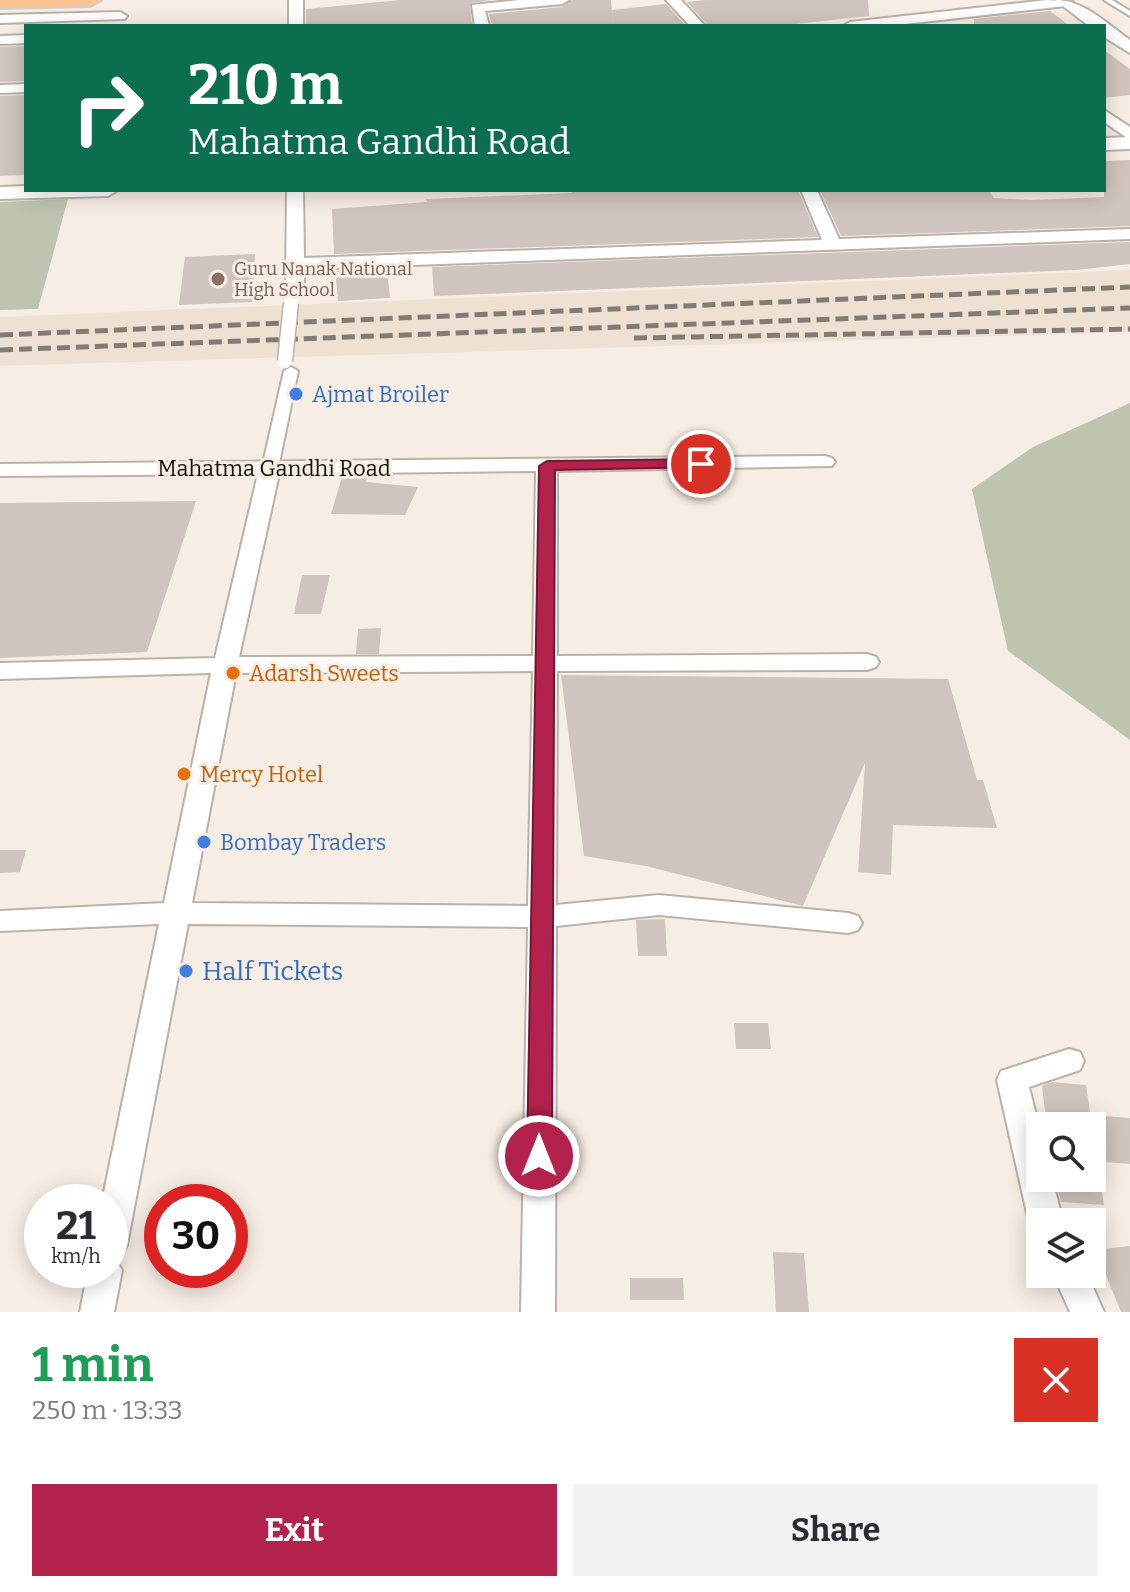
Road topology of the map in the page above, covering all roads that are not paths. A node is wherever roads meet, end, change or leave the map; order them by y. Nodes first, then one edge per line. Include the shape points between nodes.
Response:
1 (90, 0) edge
2 (122, 0) edge
3 (296, 0) edge
4 (562, 0) edge
5 (673, 0) edge
6 (1107, 0) edge
7 (1065, 1) edge
8 (0, 2) edge
9 (40, 11) edge
10 (1130, 14) edge
11 (0, 19) edge
12 (119, 21) edge
13 (296, 24) edge
14 (481, 24) edge
15 (696, 24) edge
16 (859, 24) edge
17 (1097, 24) edge
18 (1106, 31) edge
19 (24, 39) edge
20 (0, 40) edge
21 (1130, 48) edge
22 (24, 88) edge
23 (0, 89) edge
24 (1106, 117) edge
25 (1130, 135) edge
26 (1130, 143) edge
27 (1106, 144) edge
28 (36, 192) edge
29 (295, 192) edge
30 (810, 192) edge
31 (0, 193) edge
32 (1130, 234) edge
33 (832, 244) junction
34 (295, 264) junction
35 (295, 284) dead end
36 (291, 303) dead end
37 (825, 462) dead end
38 (547, 466) junction
39 (270, 468) junction
40 (0, 470) edge
41 (867, 662) dead end
42 (545, 664) junction
43 (225, 665) junction
44 (0, 671) edge
45 (176, 913) junction
46 (542, 917) junction
47 (0, 921) edge
48 (848, 923) dead end
49 (1069, 1061) dead end
50 (122, 1184) edge
51 (1043, 1208) edge
52 (102, 1288) edge
53 (1076, 1288) edge
54 (97, 1312) edge
55 (538, 1312) edge
56 (1087, 1312) edge

1 - 9 highway
2 - 12 street
3 - 13 street
4 - 14 street via 477,8
5 - 15 street
6 - 10 lane
7 - 16 street via 901,15
7 - 17 street
8 - 9 highway
9 - 11 street
9 - 12 street
18 - 21 street
19 - 20 street
22 - 23 street
24 - 25 street
26 - 27 street
28 - 31 street
29 - 34 street
30 - 33 street
32 - 33 street
33 - 34 street
34 - 35 street
36 - 39 street, bridge via 288,366
37 - 38 street, Mahatma Gandhi Road
38 - 39 street, Mahatma Gandhi Road
38 - 42 street
39 - 40 street, Mahatma Gandhi Road
39 - 43 street
41 - 42 street
42 - 43 street
42 - 46 street
43 - 44 street
43 - 45 street
45 - 46 street
45 - 47 street
45 - 50 street
46 - 48 street via 659,905
46 - 55 street
49 - 51 street via 1012,1080
52 - 54 street
53 - 56 street

